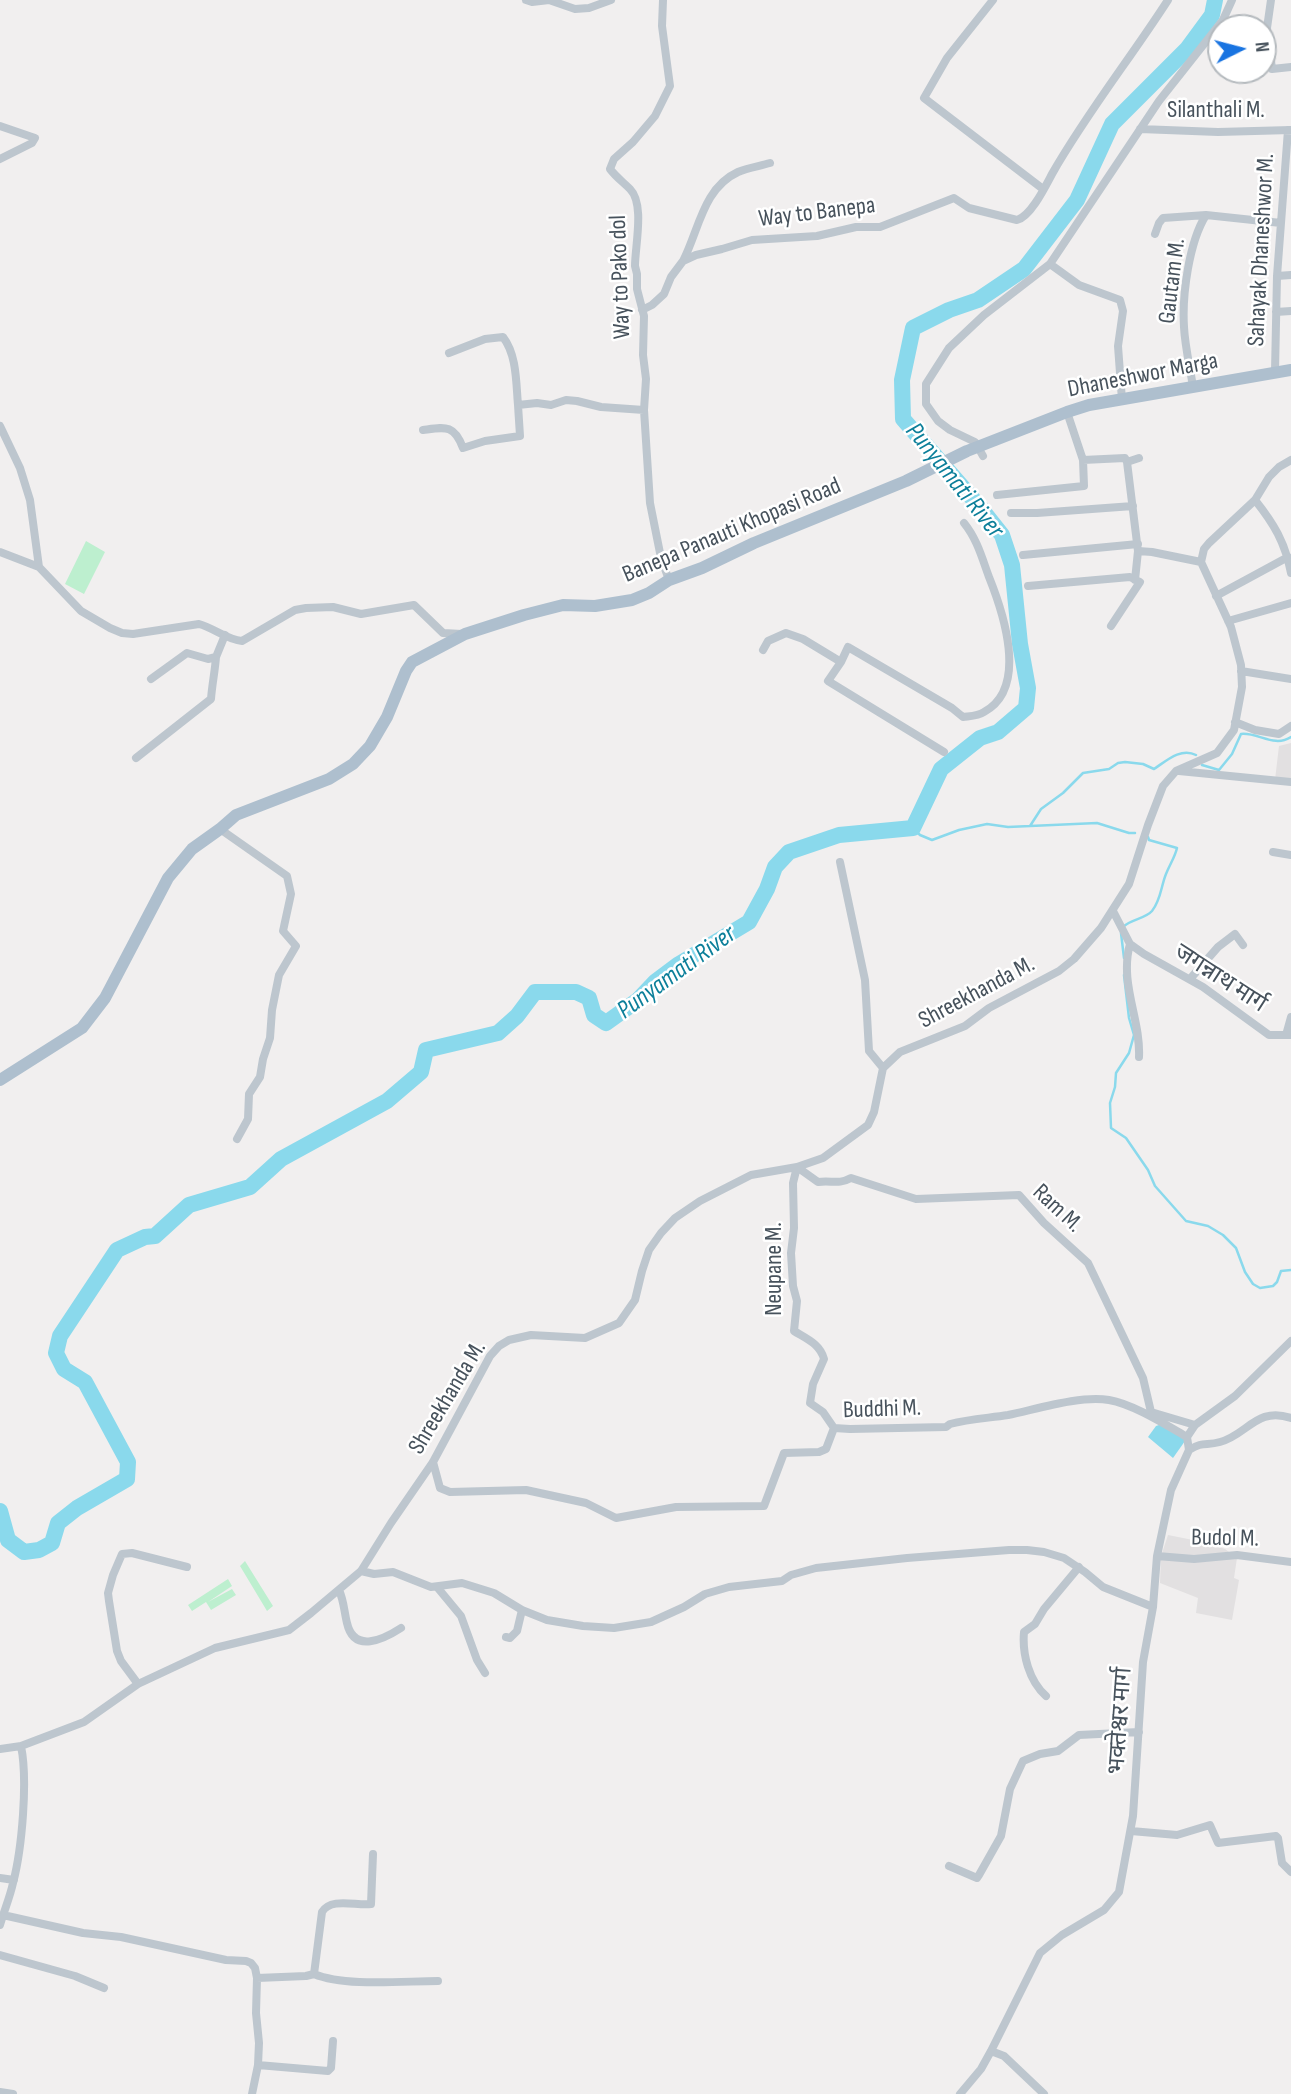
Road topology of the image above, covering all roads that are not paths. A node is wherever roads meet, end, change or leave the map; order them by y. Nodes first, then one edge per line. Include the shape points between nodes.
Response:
1 (526, 0) edge
2 (611, 0) edge
3 (663, 0) edge
4 (993, 0) edge
5 (1168, 0) edge
6 (1232, 0) edge
7 (1271, 0) edge
8 (1291, 67) edge
9 (0, 126) edge
10 (1140, 129) junction
11 (1289, 130) edge
12 (0, 159) edge
13 (770, 163) dead end
14 (1043, 190) junction
15 (1206, 215) junction
16 (1282, 223) junction
17 (1155, 234) dead end
18 (683, 261) junction
19 (1050, 264) junction
20 (1291, 275) edge
21 (1277, 276) junction
22 (642, 310) junction
23 (1291, 311) edge
24 (1276, 312) junction
25 (449, 353) dead end
26 (1291, 370) edge
27 (1275, 371) junction
28 (1193, 387) junction
29 (1122, 400) junction
30 (518, 405) junction
31 (643, 410) junction
32 (1067, 412) junction
33 (0, 426) edge
34 (423, 430) dead end
35 (976, 451) junction
36 (1139, 458) dead end
37 (1083, 460) junction
38 (1291, 460) edge
39 (1127, 462) junction
40 (997, 495) dead end
41 (1255, 500) junction
42 (1133, 506) junction
43 (1011, 513) dead end
44 (964, 523) dead end
45 (1138, 548) junction
46 (0, 552) edge
47 (1023, 555) dead end
48 (1288, 557) junction
49 (1201, 562) junction
50 (39, 566) junction
51 (1291, 573) edge
52 (669, 580) junction
53 (1135, 580) junction
54 (1028, 586) dead end
55 (1216, 596) junction
56 (1291, 603) edge
57 (1228, 621) junction
58 (1111, 626) dead end
59 (465, 634) junction
60 (225, 635) junction
61 (763, 650) dead end
62 (216, 657) junction
63 (841, 662) junction
64 (1241, 671) junction
65 (151, 679) dead end
66 (1291, 679) edge
67 (1235, 722) junction
68 (1291, 726) edge
69 (944, 752) dead end
70 (136, 758) dead end
71 (1176, 771) junction
72 (1291, 782) edge
73 (220, 829) junction
74 (1273, 852) dead end
75 (1291, 855) edge
76 (840, 862) dead end
77 (1114, 913) junction
78 (1128, 940) junction
79 (1243, 945) dead end
80 (1190, 979) junction
81 (1291, 1017) edge
82 (1288, 1035) edge
83 (1139, 1057) dead end
84 (883, 1069) junction
85 (0, 1080) edge
86 (237, 1139) dead end
87 (797, 1167) junction
88 (1291, 1341) edge
89 (1291, 1418) edge
90 (1195, 1425) junction
91 (834, 1428) junction
92 (1187, 1437) junction
93 (1189, 1450) junction
94 (433, 1462) junction
95 (1157, 1556) junction
96 (1291, 1562) edge
97 (187, 1567) dead end
98 (1079, 1567) junction
99 (361, 1571) junction
100 (437, 1587) junction
101 (339, 1590) junction
102 (1153, 1607) junction
103 (522, 1610) junction
104 (401, 1628) dead end
105 (506, 1637) dead end
106 (485, 1673) dead end
107 (138, 1684) junction
108 (1046, 1696) dead end
109 (1139, 1732) junction
110 (21, 1746) junction
111 (0, 1749) edge
112 (1130, 1831) junction
113 (373, 1854) dead end
114 (949, 1867) dead end
115 (1291, 1872) edge
116 (0, 1878) edge
117 (14, 1880) junction
118 (3, 1915) junction
119 (0, 1925) edge
120 (0, 1955) edge
121 (314, 1974) junction
122 (257, 1978) junction
123 (438, 1981) dead end
124 (104, 1988) dead end
125 (333, 2041) dead end
126 (991, 2051) junction
127 (258, 2064) junction
128 (0, 2092) edge
129 (13, 2094) edge
130 (252, 2094) edge
131 (960, 2094) edge
132 (1044, 2094) edge

1 - 2 street via 549,0 575,9
3 - 22 street, Way to Pako dol via 670,86 655,116 610,169 630,189 637,205 635,265
4 - 14 street via 947,58 924,98
5 - 14 street
6 - 10 street via 1223,20
7 - 8 street via 1272,69
9 - 12 street via 35,138
10 - 11 street, Silanthali M.
10 - 19 street
11 - 16 street, Sahayak Dhaneshwor M.
13 - 18 street via 737,172 713,191
14 - 18 street, Way to Banepa via 1017,220 969,208 954,198 880,227 751,240
15 - 16 street, Gautam M.
15 - 17 street via 1163,218
15 - 28 street, Gautam M. via 1194,238 1185,298 1184,327
16 - 21 street, Sahayak Dhaneshwor M.
18 - 22 street via 664,294
19 - 29 street via 1079,285 1120,300 1124,311 1118,346
19 - 35 street via 949,348 926,384 926,404 938,421 975,442
20 - 21 street
21 - 24 street, Sahayak Dhaneshwor M.
22 - 31 street, Way to Pako dol
23 - 24 street
24 - 27 street, Sahayak Dhaneshwor M.
25 - 30 street via 503,337 515,369
26 - 27 main road, Dhaneshwor Marga
27 - 28 main road, Dhaneshwor Marga
28 - 29 main road, Dhaneshwor Marga
29 - 32 main road, Dhaneshwor Marga
30 - 31 street via 566,400
30 - 34 street via 520,436 463,448 453,430
31 - 52 street, Way to Pako dol via 650,503
32 - 35 main road, Dhaneshwor Marga
32 - 37 street
33 - 50 street via 30,500
35 - 52 main road, Banepa Panauti Khopasi Road
36 - 39 street
37 - 39 street via 1125,457
37 - 40 street via 1084,486
38 - 41 street via 1269,477
39 - 42 street
41 - 48 street via 1280,535
41 - 49 street via 1214,537
42 - 43 street
42 - 45 street
44 - 63 street via 974,535 999,600 1010,664 997,701 984,712 963,716 848,647
45 - 47 street
45 - 49 street
45 - 53 street
46 - 50 street
48 - 51 street
48 - 55 street
49 - 55 street
50 - 60 street via 81,611 122,633 199,624
52 - 59 main road, Banepa Panauti Khopasi Road via 632,600 563,606
53 - 54 street
53 - 58 street via 1140,582
55 - 57 street
56 - 57 street
57 - 64 street
59 - 60 street via 443,632 414,605 361,614 333,607 306,608 242,641
59 - 73 main road, Banepa Panauti Khopasi Road via 412,662 387,717 353,764 329,779 236,815
60 - 62 street
61 - 63 street via 768,640 786,633
62 - 65 street via 187,653
62 - 70 street via 211,699
63 - 69 street via 828,681
64 - 66 street
64 - 67 street
67 - 68 street via 1279,734
67 - 71 street via 1217,753
71 - 72 street
71 - 77 street, Shreekhanda M. via 1163,786 1129,884
73 - 85 main road, Banepa Panauti Khopasi Road via 192,849 168,877 105,998 82,1028
73 - 86 street via 287,876 291,894 283,931 296,946 279,975 270,1038 260,1077 249,1094 248,1119
74 - 75 street
76 - 84 street via 865,979 869,1051
77 - 78 street
77 - 84 street, Shreekhanda M. via 1059,971 965,1026 900,1052
78 - 80 street, जगन्नाथ मार्ग
78 - 83 street via 1129,989
79 - 80 street via 1235,934
80 - 82 street, जगन्नाथ मार्ग via 1269,1034
81 - 82 street
84 - 87 street, Shreekhanda M. via 868,1125 823,1158
87 - 90 street, Ram M. via 818,1182 841,1183 851,1178 916,1199 1019,1195 1088,1263 1143,1378 1151,1412
87 - 91 street, Neupane M. via 791,1253 797,1301 794,1331 822,1353 810,1403
87 - 94 street, Shreekhanda M. via 751,1175 675,1218 649,1250 635,1300 619,1323 585,1338 531,1335 499,1346
88 - 90 street via 1235,1395
89 - 93 street via 1264,1417 1233,1437 1199,1443
90 - 92 street
91 - 92 street, Buddhi M. via 946,1427 1080,1401 1110,1400
91 - 94 street, Buddhi M. via 826,1449 784,1453 764,1506 676,1507 616,1518 586,1503 526,1490 450,1492 440,1488
92 - 93 street
93 - 95 street, भक्तेश्वर मार्ग via 1171,1490
94 - 99 street, Shreekhanda M.
95 - 96 street, Budol M. via 1237,1555
95 - 102 street, भक्तेश्वर मार्ग
97 - 107 street via 132,1553 122,1554 118,1560 108,1593 117,1651
98 - 102 street via 1102,1587
98 - 103 street via 1044,1552 1009,1550 816,1568 782,1581 705,1594 652,1622 614,1628 547,1620
98 - 108 street via 1024,1632 1031,1674
99 - 100 street via 393,1572
99 - 101 street, Shreekhanda M.
100 - 103 street via 462,1583 494,1593
100 - 106 street via 461,1616
101 - 104 street via 347,1623 357,1638 374,1642
101 - 107 street, Shreekhanda M. via 289,1630 215,1648
102 - 109 street, भक्तेश्वर मार्ग via 1143,1662
103 - 105 street via 517,1630
107 - 110 street, Shreekhanda M. via 84,1722
109 - 112 street, भक्तेश्वर मार्ग
109 - 114 street via 1079,1735 1058,1751 1023,1761 1010,1789 1001,1836 979,1875 976,1878
110 - 111 street, Shreekhanda M.
110 - 117 street via 23,1805
112 - 115 street via 1177,1835 1210,1825 1218,1843 1276,1836 1282,1863
112 - 126 street, भक्तेश्वर मार्ग via 1119,1892 1104,1910 1040,1953
113 - 121 street via 371,1904 325,1906
116 - 117 street
117 - 118 street
118 - 119 street
118 - 122 street via 246,1961 255,1968
120 - 124 street
121 - 122 street
121 - 123 street via 344,1981
122 - 127 street
125 - 127 street via 328,2071
126 - 131 street, भक्तेश्वर मार्ग
126 - 132 street via 1004,2056
127 - 130 street
128 - 129 street

